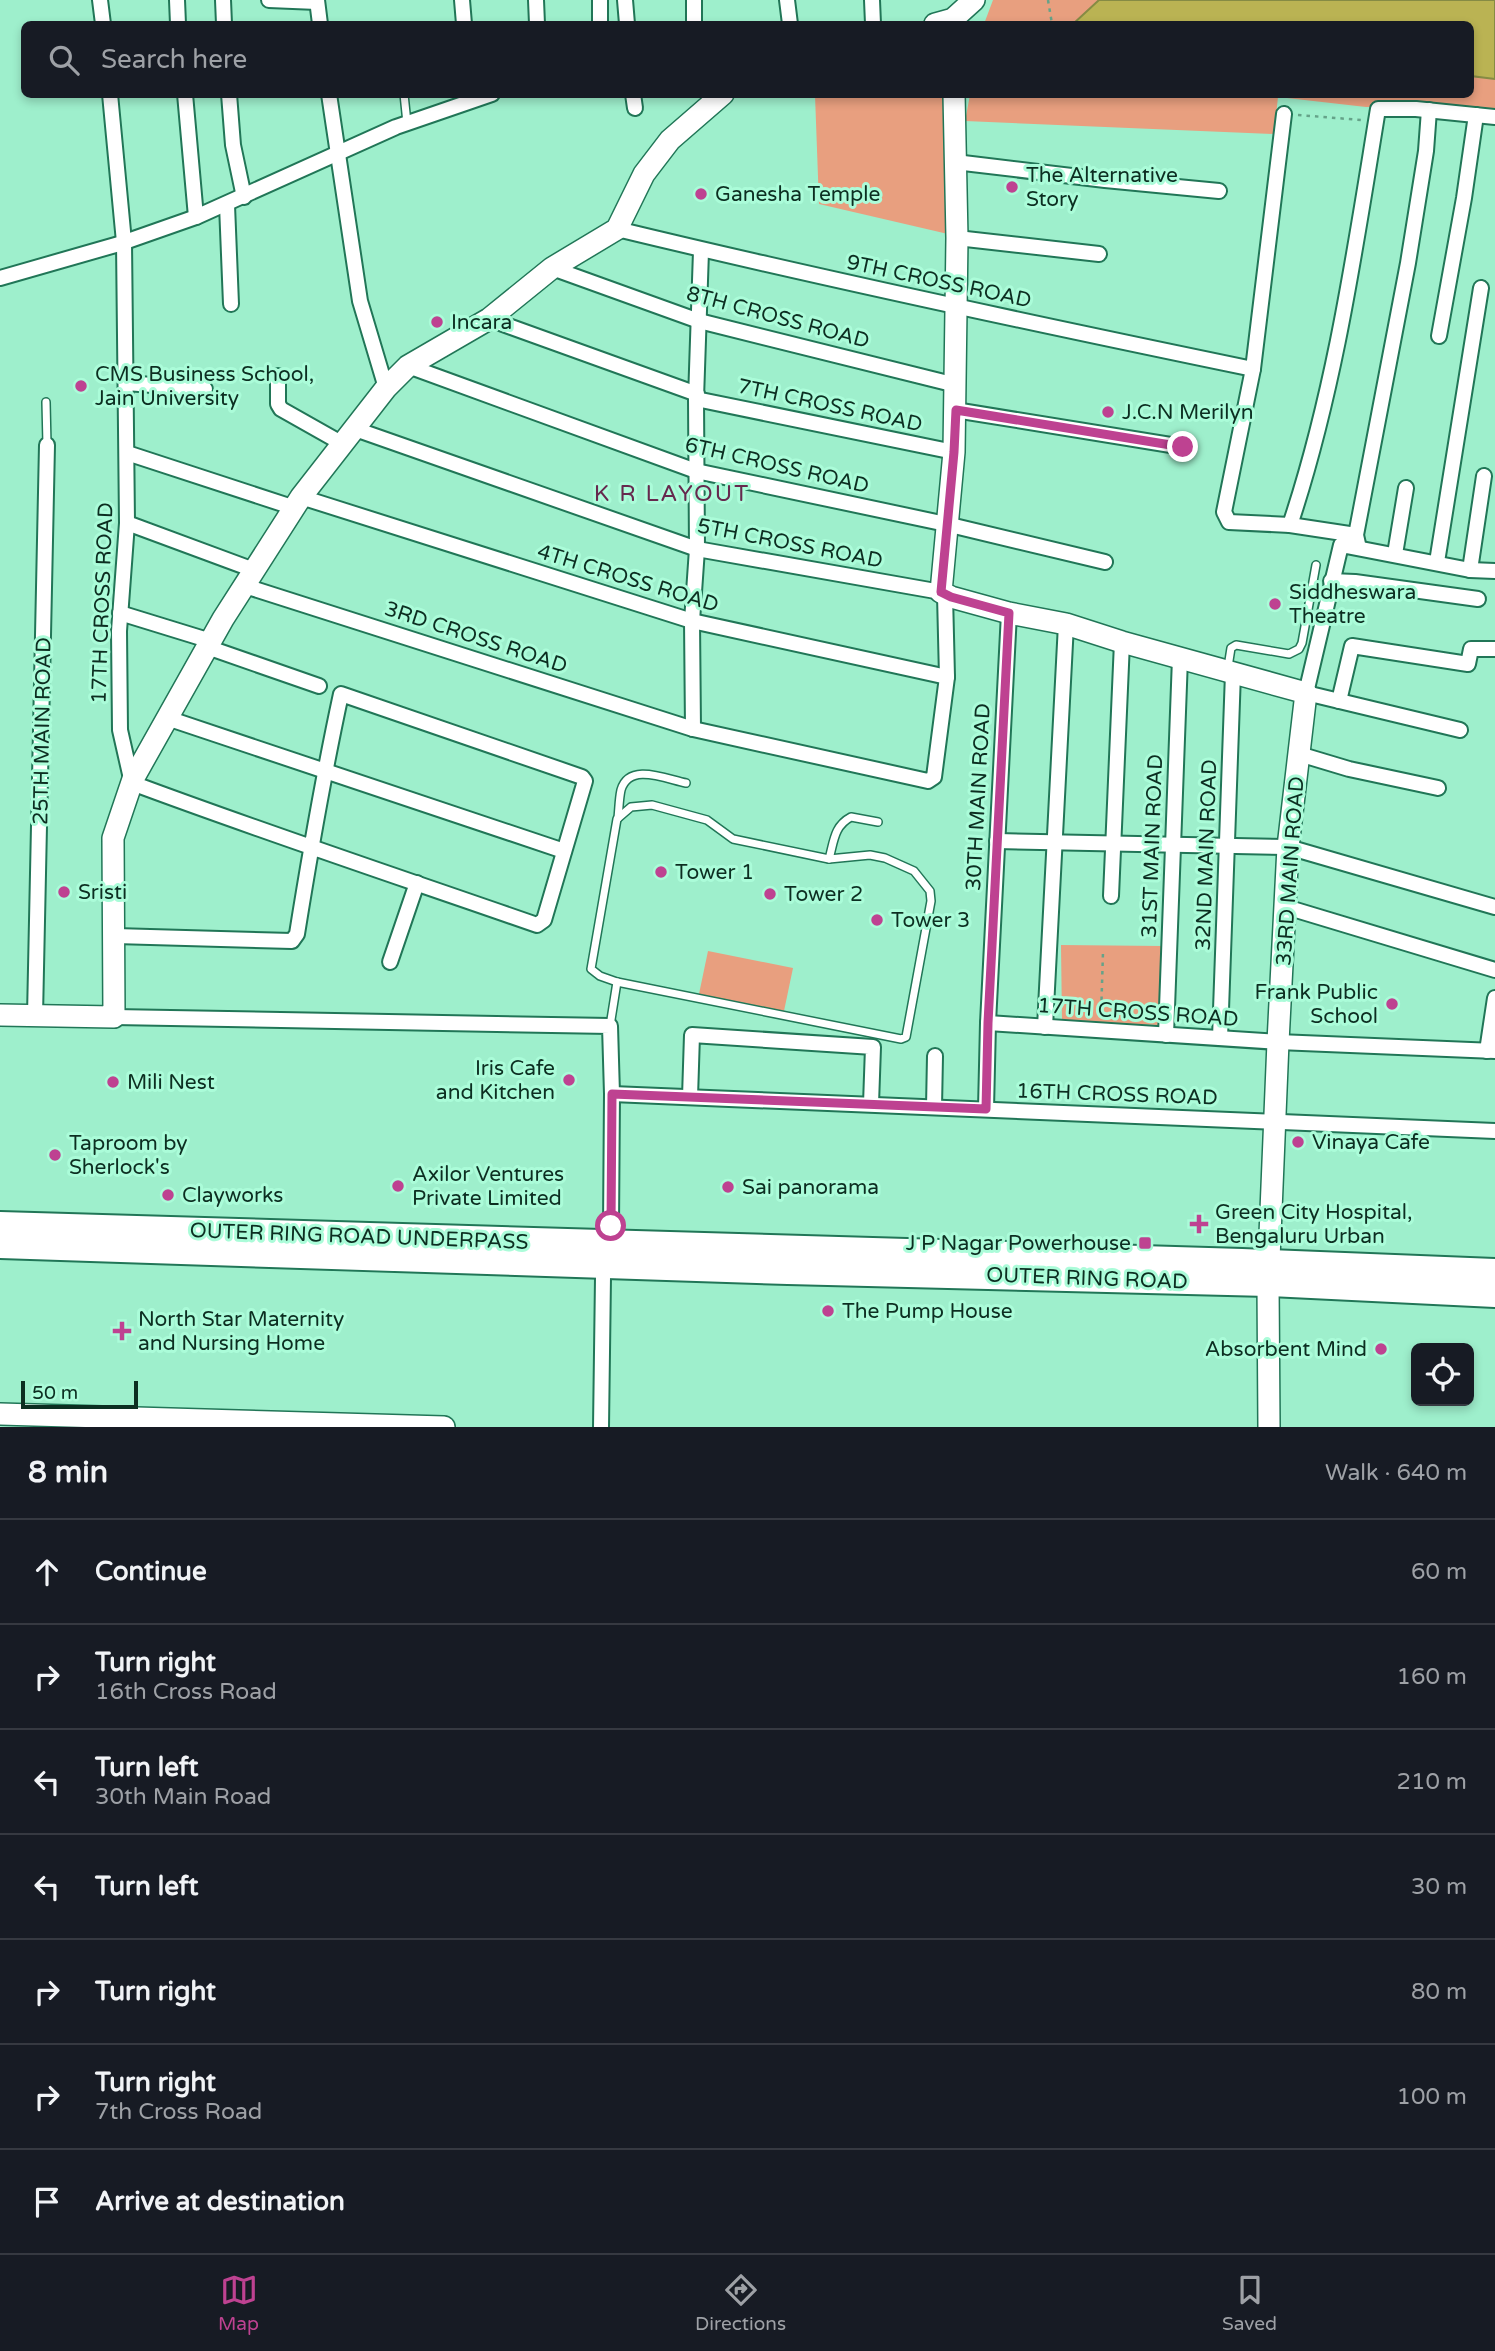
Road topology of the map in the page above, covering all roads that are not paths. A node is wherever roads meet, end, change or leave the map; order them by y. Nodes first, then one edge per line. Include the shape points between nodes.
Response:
1 (100, 0) edge
2 (177, 0) edge
3 (223, 0) edge
4 (462, 0) edge
5 (536, 0) edge
6 (600, 0) edge
7 (625, 0) edge
8 (694, 0) edge
9 (787, 0) edge
10 (872, 0) edge
11 (270, 1) edge
12 (317, 1) edge
13 (103, 21) edge
14 (178, 21) edge
15 (225, 21) edge
16 (320, 21) edge
17 (464, 21) edge
18 (537, 21) edge
19 (600, 21) edge
20 (626, 21) edge
21 (694, 21) edge
22 (790, 21) edge
23 (873, 21) edge
24 (110, 98) edge
25 (185, 98) edge
26 (229, 98) edge
27 (330, 98) edge
28 (404, 98) edge
29 (954, 98) edge
30 (467, 99) edge
31 (699, 104) edge
32 (1429, 110) junction
33 (1284, 114) road end
34 (1476, 115) junction
35 (1495, 117) edge
36 (407, 123) junction
37 (337, 154) junction
38 (955, 162) junction
39 (1219, 191) dead end
40 (244, 197) junction
41 (227, 205) junction
42 (196, 217) junction
43 (617, 229) junction
44 (957, 238) junction
45 (124, 242) junction
46 (701, 251) junction
47 (1099, 254) dead end
48 (552, 268) junction
49 (0, 278) edge
50 (1481, 288) dead end
51 (231, 304) dead end
52 (956, 307) junction
53 (489, 319) junction
54 (698, 321) junction
55 (1439, 336) dead end
56 (408, 366) junction
57 (1252, 369) junction
58 (278, 376) dead end
59 (126, 383) junction
60 (956, 385) junction
61 (386, 388) junction
62 (205, 390) dead end
63 (696, 397) junction
64 (46, 402) dead end
65 (956, 410) junction
66 (349, 436) junction
67 (47, 445) joint
68 (1183, 447) dead end
69 (954, 452) junction
70 (127, 453) junction
71 (696, 471) junction
72 (1483, 476) dead end
73 (1406, 488) dead end
74 (298, 503) junction
75 (127, 523) junction
76 (946, 524) junction
77 (1290, 525) junction
78 (1358, 542) junction
79 (697, 549) junction
80 (1395, 554) junction
81 (1105, 562) dead end
82 (1437, 562) junction
83 (1316, 565) dead end
84 (1469, 570) junction
85 (1495, 571) edge
86 (250, 578) junction
87 (1331, 581) junction
88 (943, 593) junction
89 (1478, 598) dead end
90 (120, 612) junction
91 (1009, 613) junction
92 (692, 621) junction
93 (1066, 624) junction
94 (1122, 642) junction
95 (209, 644) junction
96 (1495, 649) edge
97 (1180, 658) junction
98 (1230, 672) junction
99 (947, 677) junction
100 (319, 686) dead end
101 (1306, 693) junction
102 (1339, 701) junction
103 (167, 718) junction
104 (693, 729) junction
105 (1460, 730) dead end
106 (1299, 754) junction
107 (325, 771) junction
108 (132, 783) junction
109 (686, 783) dead end
110 (1438, 788) dead end
111 (617, 819) junction
112 (878, 822) dead end
113 (997, 841) junction
114 (1054, 844) junction
115 (1113, 845) junction
116 (1173, 845) junction
117 (312, 846) junction
118 (1227, 847) junction
119 (1288, 847) junction
120 (564, 851) junction
121 (829, 859) junction
122 (417, 883) junction
123 (1111, 896) dead end
124 (1286, 907) junction
125 (1495, 907) edge
126 (115, 936) junction
127 (390, 962) dead end
128 (1495, 970) edge
129 (617, 982) junction
130 (1495, 998) edge
131 (0, 1015) edge
132 (35, 1016) junction
133 (114, 1017) junction
134 (988, 1023) junction
135 (610, 1026) junction
136 (1045, 1027) junction
137 (1166, 1035) junction
138 (1220, 1038) junction
139 (1278, 1042) junction
140 (1491, 1051) edge
141 (935, 1056) dead end
142 (612, 1094) junction
143 (690, 1097) junction
144 (871, 1104) junction
145 (934, 1107) junction
146 (986, 1109) junction
147 (1275, 1121) junction
148 (1495, 1130) edge
149 (0, 1210) edge
150 (0, 1225) edge
151 (611, 1226) junction
152 (0, 1245) edge
153 (718, 1246) junction
154 (0, 1260) edge
155 (678, 1266) junction
156 (1495, 1272) edge
157 (1269, 1273) junction
158 (603, 1277) junction
159 (1495, 1294) edge
160 (0, 1413) edge
161 (89, 1422) edge
162 (173, 1423) edge
163 (259, 1424) edge
164 (338, 1425) edge
165 (443, 1427) edge
166 (601, 1427) edge
167 (1269, 1427) edge

1 - 13 street
2 - 14 street
3 - 15 street
4 - 17 street
5 - 18 street
6 - 19 street
7 - 20 street
8 - 21 street
9 - 22 street
10 - 23 street
11 - 12 street
12 - 16 street
24 - 45 street, 17TH CROSS ROAD
25 - 42 street
26 - 40 street
27 - 37 street
28 - 36 lane
29 - 38 street
30 - 36 street
31 - 43 street via 644,174
32 - 34 street
32 - 77 street via 1378,109 1334,362
32 - 78 street via 1408,263
33 - 57 street
34 - 35 street
34 - 55 street
36 - 37 street
37 - 40 street
37 - 61 street via 360,301
38 - 39 street
38 - 44 street
40 - 41 street
41 - 42 street
41 - 51 street
42 - 45 street
43 - 46 street, 9TH CROSS ROAD
43 - 48 street
44 - 47 street
44 - 52 street
45 - 49 street
45 - 59 street, 17TH CROSS ROAD
46 - 52 street, 9TH CROSS ROAD
46 - 54 street
48 - 53 street
48 - 54 street, 8TH CROSS ROAD
50 - 82 street
52 - 57 street, 9TH CROSS ROAD
52 - 60 street
53 - 56 street
53 - 63 street, 7TH CROSS ROAD
54 - 60 street, 8TH CROSS ROAD
54 - 63 street
56 - 61 street
56 - 71 street, 6TH CROSS ROAD
57 - 77 street via 1225,518 1229,522
58 - 66 street, 5TH CROSS ROAD via 281,409
59 - 62 street
59 - 70 street, 17TH CROSS ROAD
60 - 65 street
61 - 66 street
63 - 69 street, 7TH CROSS ROAD
63 - 71 street
64 - 67 lane
65 - 68 street, 7TH CROSS ROAD
65 - 69 street
66 - 74 street
66 - 79 street, 5TH CROSS ROAD
67 - 132 street, 25TH MAIN ROAD
69 - 76 street
70 - 74 street, 4TH CROSS ROAD
70 - 75 street, 17TH CROSS ROAD
71 - 76 street, 6TH CROSS ROAD
71 - 79 street
72 - 84 street
73 - 80 street
74 - 86 street
74 - 92 street, 4TH CROSS ROAD
75 - 86 street, 3RD CROSS ROAD
75 - 90 street, 17TH CROSS ROAD
76 - 81 street, 6TH CROSS ROAD
76 - 88 street
77 - 78 street
78 - 80 street
78 - 87 street via 1341,545
79 - 88 street, 5TH CROSS ROAD
79 - 92 street
80 - 82 street
82 - 84 street
83 - 98 lane via 1298,649 1289,654 1234,646
84 - 85 street
86 - 95 street
86 - 104 street, 3RD CROSS ROAD
87 - 89 street
87 - 101 street
88 - 91 street
88 - 99 street
90 - 95 street
90 - 108 street, 17TH CROSS ROAD via 120,730
91 - 93 street
91 - 113 street, 30TH MAIN ROAD
92 - 99 street, 4TH CROSS ROAD
92 - 104 street
93 - 94 street
93 - 114 street
94 - 97 street
94 - 115 street
95 - 100 street
95 - 103 street
96 - 102 street via 1471,649 1468,664 1353,646
97 - 98 street
97 - 116 street, 31ST MAIN ROAD
98 - 101 street
98 - 118 street, 32ND MAIN ROAD
99 - 104 street, 3RD CROSS ROAD via 934,777 928,781
101 - 102 street
101 - 106 street, 33RD MAIN ROAD
102 - 105 street
103 - 107 street
103 - 108 street
106 - 110 street
106 - 119 street, 33RD MAIN ROAD
107 - 117 street
107 - 120 street
107 - 120 street via 341,694 584,778
108 - 117 street
108 - 126 street via 113,838
109 - 111 lane via 641,773 629,778 622,787
111 - 121 lane via 631,807 652,805 707,820 733,839
111 - 129 lane via 591,969
112 - 121 lane via 851,817 842,821
113 - 114 street
113 - 134 street, 30TH MAIN ROAD
114 - 115 street
114 - 136 street
115 - 116 street
115 - 123 street
116 - 118 street
116 - 137 street, 31ST MAIN ROAD
117 - 122 street
117 - 126 street via 292,941
118 - 119 street
118 - 138 street, 32ND MAIN ROAD
119 - 124 street, 33RD MAIN ROAD
119 - 125 street
120 - 122 street via 544,920 537,925
121 - 129 lane via 885,858 914,871 930,891 906,1037
122 - 127 street
124 - 128 street
124 - 139 street, 33RD MAIN ROAD
126 - 133 street
129 - 135 lane
130 - 140 street
131 - 132 street
132 - 133 street
133 - 135 street
134 - 136 street, 17TH CROSS ROAD
134 - 146 street, 30TH MAIN ROAD
135 - 142 street
136 - 137 street, 17TH CROSS ROAD
137 - 138 street, 17TH CROSS ROAD
138 - 139 street, 17TH CROSS ROAD
139 - 140 street, 17TH CROSS ROAD
139 - 147 street, 33RD MAIN ROAD
141 - 145 street
142 - 143 street, 16TH CROSS ROAD
142 - 151 street
143 - 144 street, 16TH CROSS ROAD
143 - 144 street via 692,1035 873,1047
144 - 145 street, 16TH CROSS ROAD
145 - 146 street, 16TH CROSS ROAD
146 - 147 street, 16TH CROSS ROAD
147 - 148 street, 16TH CROSS ROAD
147 - 157 street, 33RD MAIN ROAD
149 - 151 highway
150 - 153 highway, OUTER RING ROAD UNDERPASS
151 - 153 highway
152 - 155 highway, OUTER RING ROAD UNDERPASS
153 - 157 highway, OUTER RING ROAD
154 - 158 highway
155 - 157 highway, OUTER RING ROAD
155 - 158 highway
156 - 157 highway, OUTER RING ROAD
157 - 159 highway, OUTER RING ROAD
157 - 167 street, 33RD MAIN ROAD
158 - 166 street
160 - 161 street
161 - 162 street
162 - 163 street
163 - 164 street
164 - 165 street

